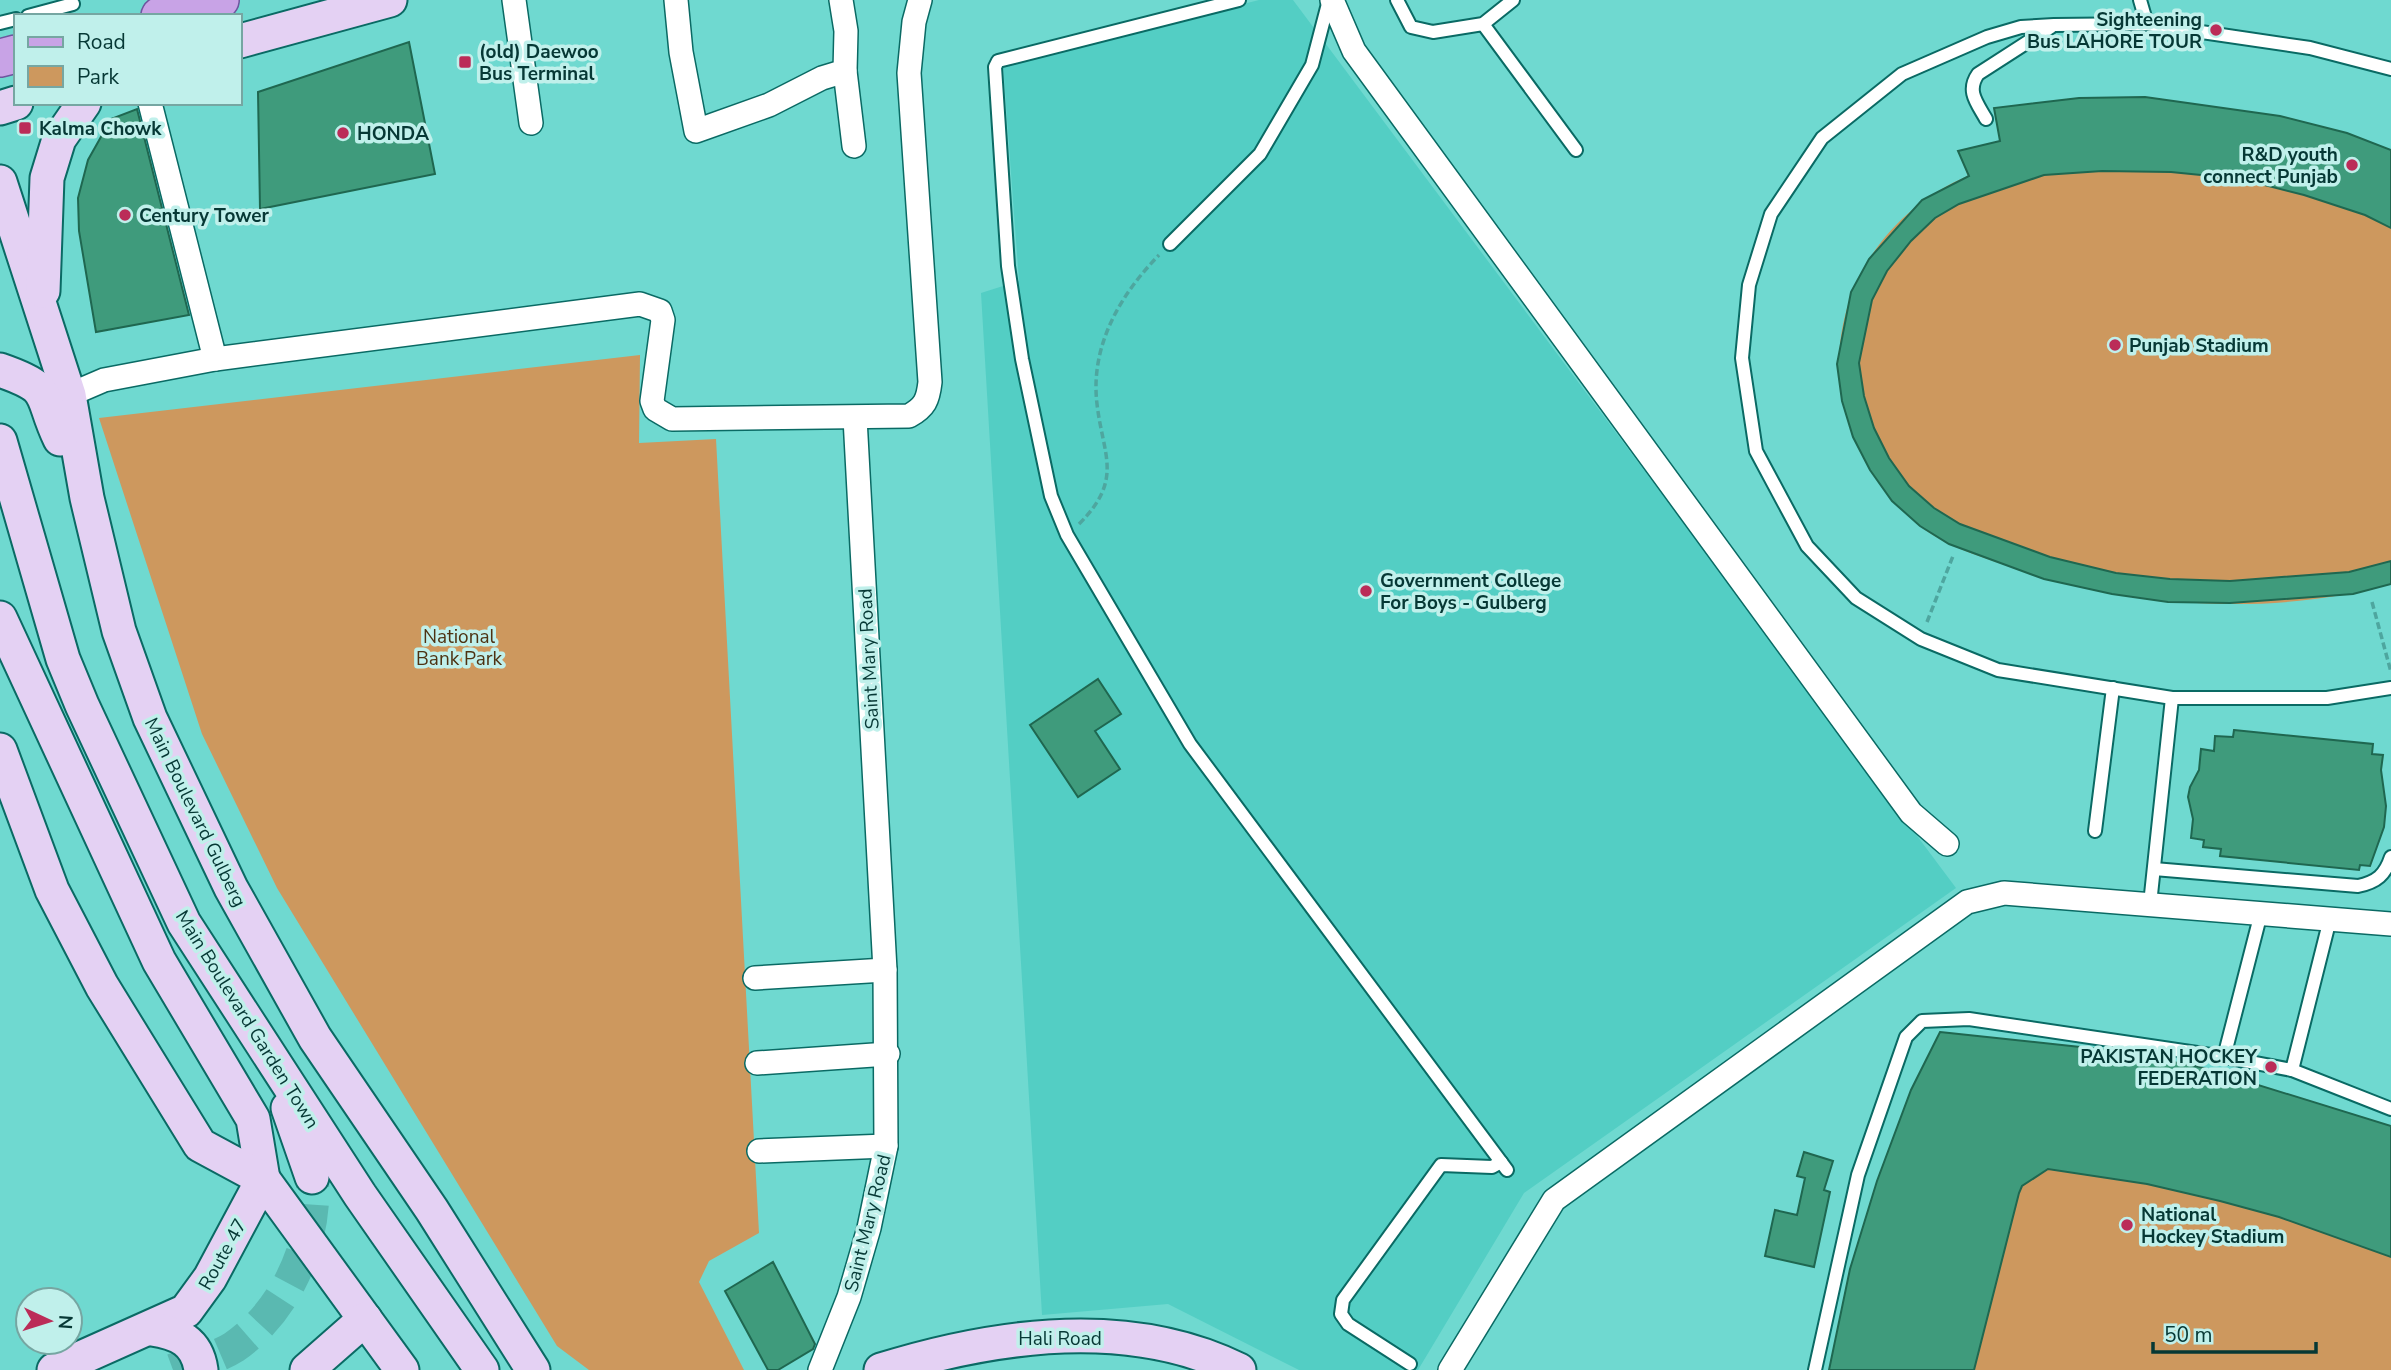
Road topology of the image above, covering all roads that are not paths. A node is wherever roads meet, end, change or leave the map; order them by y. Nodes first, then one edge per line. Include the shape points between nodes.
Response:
1 (220, 0) edge
2 (390, 0) edge
3 (514, 0) edge
4 (676, 0) edge
5 (841, 0) edge
6 (920, 0) edge
7 (1239, 0) edge
8 (1330, 0) edge
9 (1397, 0) edge
10 (1513, 0) edge
11 (2140, 0) edge
12 (73, 4) dead end
13 (36, 14) edge
14 (168, 14) edge
15 (1483, 24) junction
16 (2147, 24) junction
17 (2054, 25) junction
18 (242, 40) edge
19 (2391, 69) edge
20 (845, 71) junction
21 (83, 105) edge
22 (151, 105) edge
23 (1986, 119) dead end
24 (531, 123) dead end
25 (855, 146) dead end
26 (1576, 150) dead end
27 (1, 187) edge
28 (1170, 244) road end
29 (42, 313) junction
30 (215, 359) junction
31 (0, 370) edge
32 (69, 395) junction
33 (855, 418) junction
34 (0, 441) edge
35 (87, 498) junction
36 (0, 618) edge
37 (2113, 688) junction
38 (2391, 688) edge
39 (2172, 698) junction
40 (0, 750) edge
41 (7, 786) edge
42 (2095, 831) dead end
43 (1947, 844) dead end
44 (2391, 857) edge
45 (2154, 869) junction
46 (2150, 904) junction
47 (2260, 913) junction
48 (2330, 919) junction
49 (2391, 923) edge
50 (886, 970) junction
51 (755, 978) dead end
52 (888, 1054) junction
53 (269, 1057) junction
54 (2224, 1057) junction
55 (757, 1063) dead end
56 (2292, 1070) junction
57 (2391, 1109) edge
58 (886, 1146) junction
59 (759, 1151) dead end
60 (312, 1177) tunnel mouth
61 (263, 1179) junction
62 (360, 1195) junction
63 (365, 1319) junction
64 (152, 1329) junction
65 (1410, 1364) dead end
66 (1220, 1366) edge
67 (309, 1369) edge
68 (54, 1370) edge
69 (201, 1370) edge
70 (402, 1370) edge
71 (458, 1370) edge
72 (482, 1370) edge
73 (533, 1370) edge
74 (820, 1370) edge
75 (881, 1370) edge
76 (1450, 1370) edge
77 (1815, 1370) edge

1 - 14 main road
2 - 18 main road
3 - 24 street
4 - 20 street via 696,131 769,106
5 - 20 street
6 - 33 street via 909,74 928,399 909,416
7 - 65 lane via 999,61 995,67 1008,267 1051,496 1067,535 1190,744 1504,1166 1441,1165 1343,1300 1341,1314 1348,1324
8 - 28 lane via 1312,65 1267,142
8 - 43 street via 1354,51 1911,813
9 - 15 lane via 1411,27 1433,32
10 - 15 lane
11 - 16 lane
12 - 13 lane
15 - 26 lane
16 - 17 lane
16 - 19 lane via 2309,48
17 - 23 lane via 1972,82 1972,94
17 - 37 lane via 2021,27 1987,37 1902,74 1822,138 1771,214 1749,285 1742,358 1756,451 1807,546 1856,598 1921,639 1998,670
20 - 25 street
21 - 29 main road via 59,139 47,178
22 - 30 street
27 - 29 main road, Main Boulevard Gulberg
29 - 32 main road, Main Boulevard Gulberg
30 - 32 street via 104,380
30 - 33 street via 640,304 660,311 663,320 652,401 662,416
31 - 35 main road via 37,384
32 - 35 main road, Main Boulevard Gulberg
33 - 50 street, Saint Mary Road
34 - 53 main road, Main Boulevard Garden Town via 47,610 82,705 184,923
35 - 73 main road, Main Boulevard Gulberg via 119,631 150,718 231,888 315,1038
36 - 61 main road via 159,961 253,1119
37 - 39 lane
37 - 42 lane
38 - 39 lane via 2327,698
39 - 45 lane
40 - 41 main road
41 - 61 main road via 52,890 102,986 200,1145
44 - 45 lane via 2379,878 2358,886
45 - 46 lane
46 - 47 street
46 - 76 street via 2004,893 1967,902 1554,1200
47 - 48 street
47 - 54 lane
48 - 49 street
48 - 56 lane
50 - 51 street
50 - 52 street, Saint Mary Road
52 - 55 street
52 - 58 street, Saint Mary Road
53 - 60 main road
53 - 62 main road, Main Boulevard Garden Town
54 - 56 lane
54 - 77 lane via 1969,1019 1922,1021 1906,1037 1858,1175
56 - 57 lane
58 - 59 street
58 - 74 street, Saint Mary Road via 849,1297
61 - 63 main road
61 - 64 main road, Route 47 via 199,1295 186,1311
62 - 71 main road
62 - 72 main road, Main Boulevard Garden Town
63 - 67 main road
63 - 70 main road
64 - 68 main road, Route 47
64 - 69 main road via 176,1333 191,1345
66 - 75 main road, Hali Road via 1174,1347 1100,1336 1009,1338

